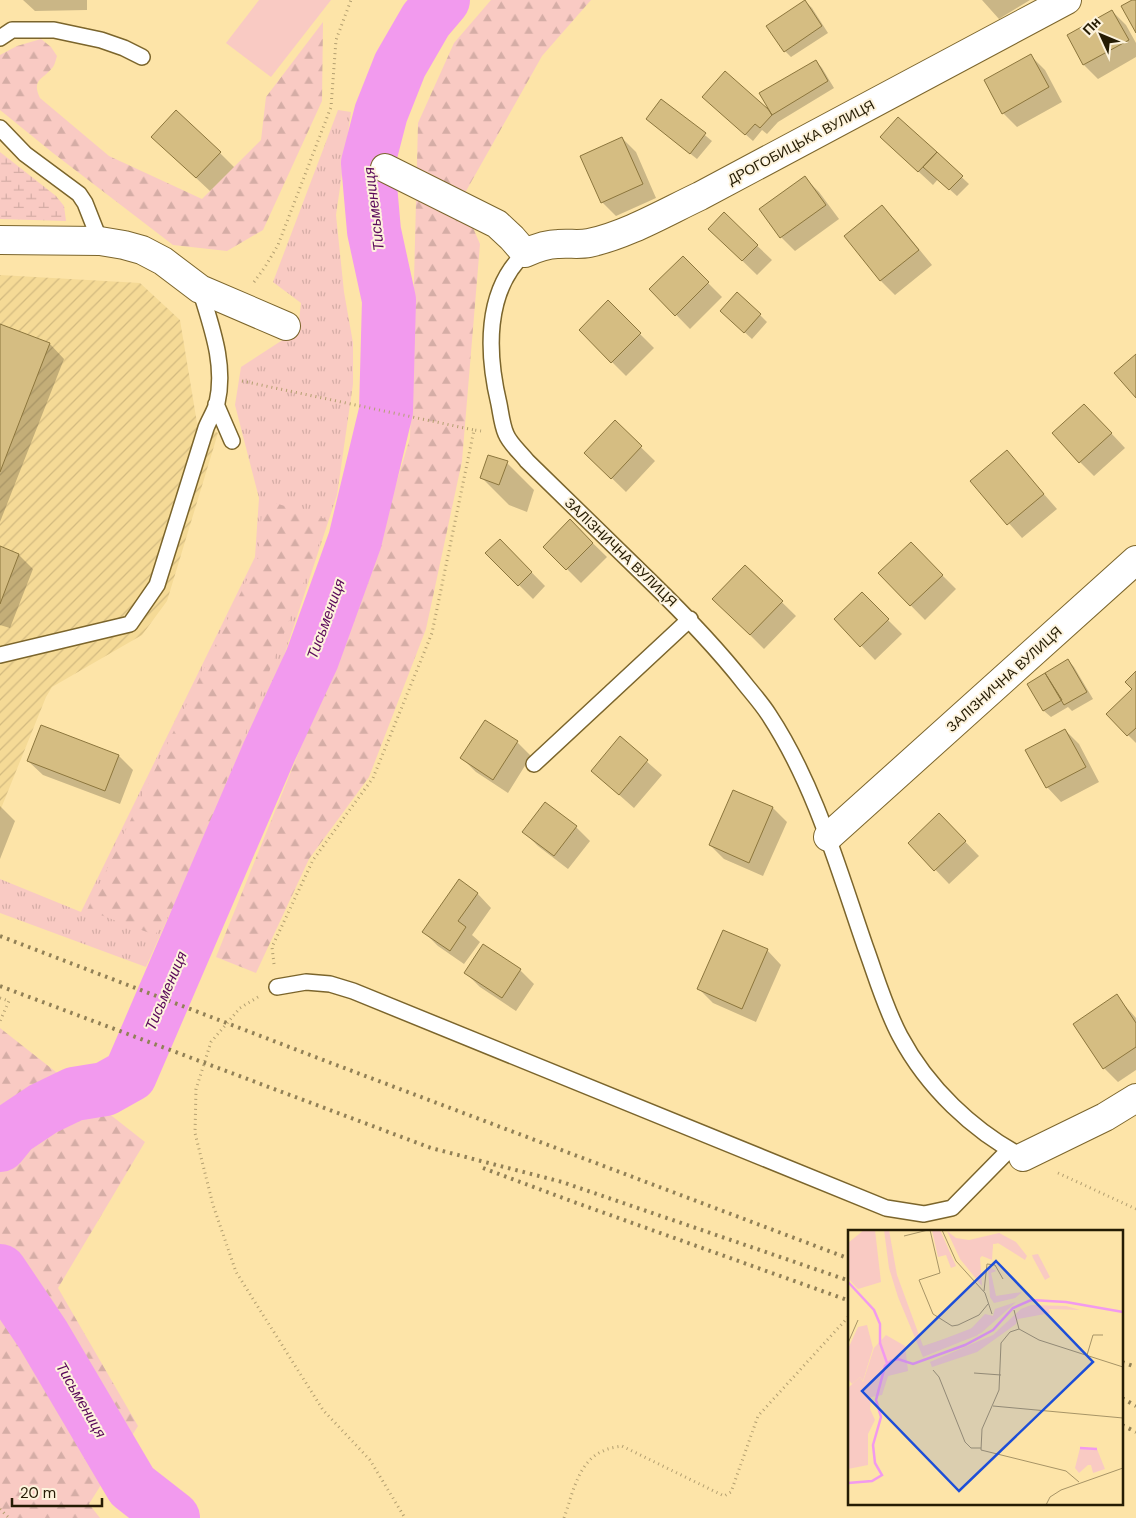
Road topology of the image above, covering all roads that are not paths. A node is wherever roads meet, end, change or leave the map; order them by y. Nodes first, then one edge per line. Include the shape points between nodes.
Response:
1 (1062, 1) edge
2 (0, 38) edge
3 (142, 57) dead end
4 (0, 128) edge
5 (386, 168) dead end
6 (0, 240) edge
7 (100, 241) junction
8 (525, 253) junction
9 (200, 289) junction
10 (286, 326) dead end
11 (216, 404) junction
12 (232, 441) dead end
13 (1136, 560) edge
14 (690, 619) junction
15 (0, 655) edge
16 (534, 764) dead end
17 (828, 837) junction
18 (277, 987) road end
19 (1136, 1098) edge
20 (1016, 1154) junction

1 - 8 street, ДРОГОБИЦЬКА ВУЛИЦЯ via 708,192 645,222 588,244 548,245
2 - 3 lane via 12,30 54,30 101,40
4 - 7 lane via 26,154 79,194
5 - 8 street via 497,224
6 - 7 street
7 - 9 street via 142,250 163,261
8 - 14 lane, ЗАЛІЗНИЧНА ВУЛИЦЯ via 504,278 492,326 494,385 506,435 527,461
9 - 10 street
9 - 11 lane via 215,338 220,376
11 - 12 lane
11 - 15 lane via 157,585 130,624
13 - 17 street, ЗАЛІЗНИЧНА ВУЛИЦЯ
14 - 16 lane
14 - 17 lane, ЗАЛІЗНИЧНА ВУЛИЦЯ via 769,714 801,771
17 - 20 lane, ЗАЛІЗНИЧНА ВУЛИЦЯ via 882,994 900,1036 941,1094 975,1126
18 - 20 lane via 306,982 330,984 353,991 886,1208 924,1214 952,1208
19 - 20 street via 1105,1117

